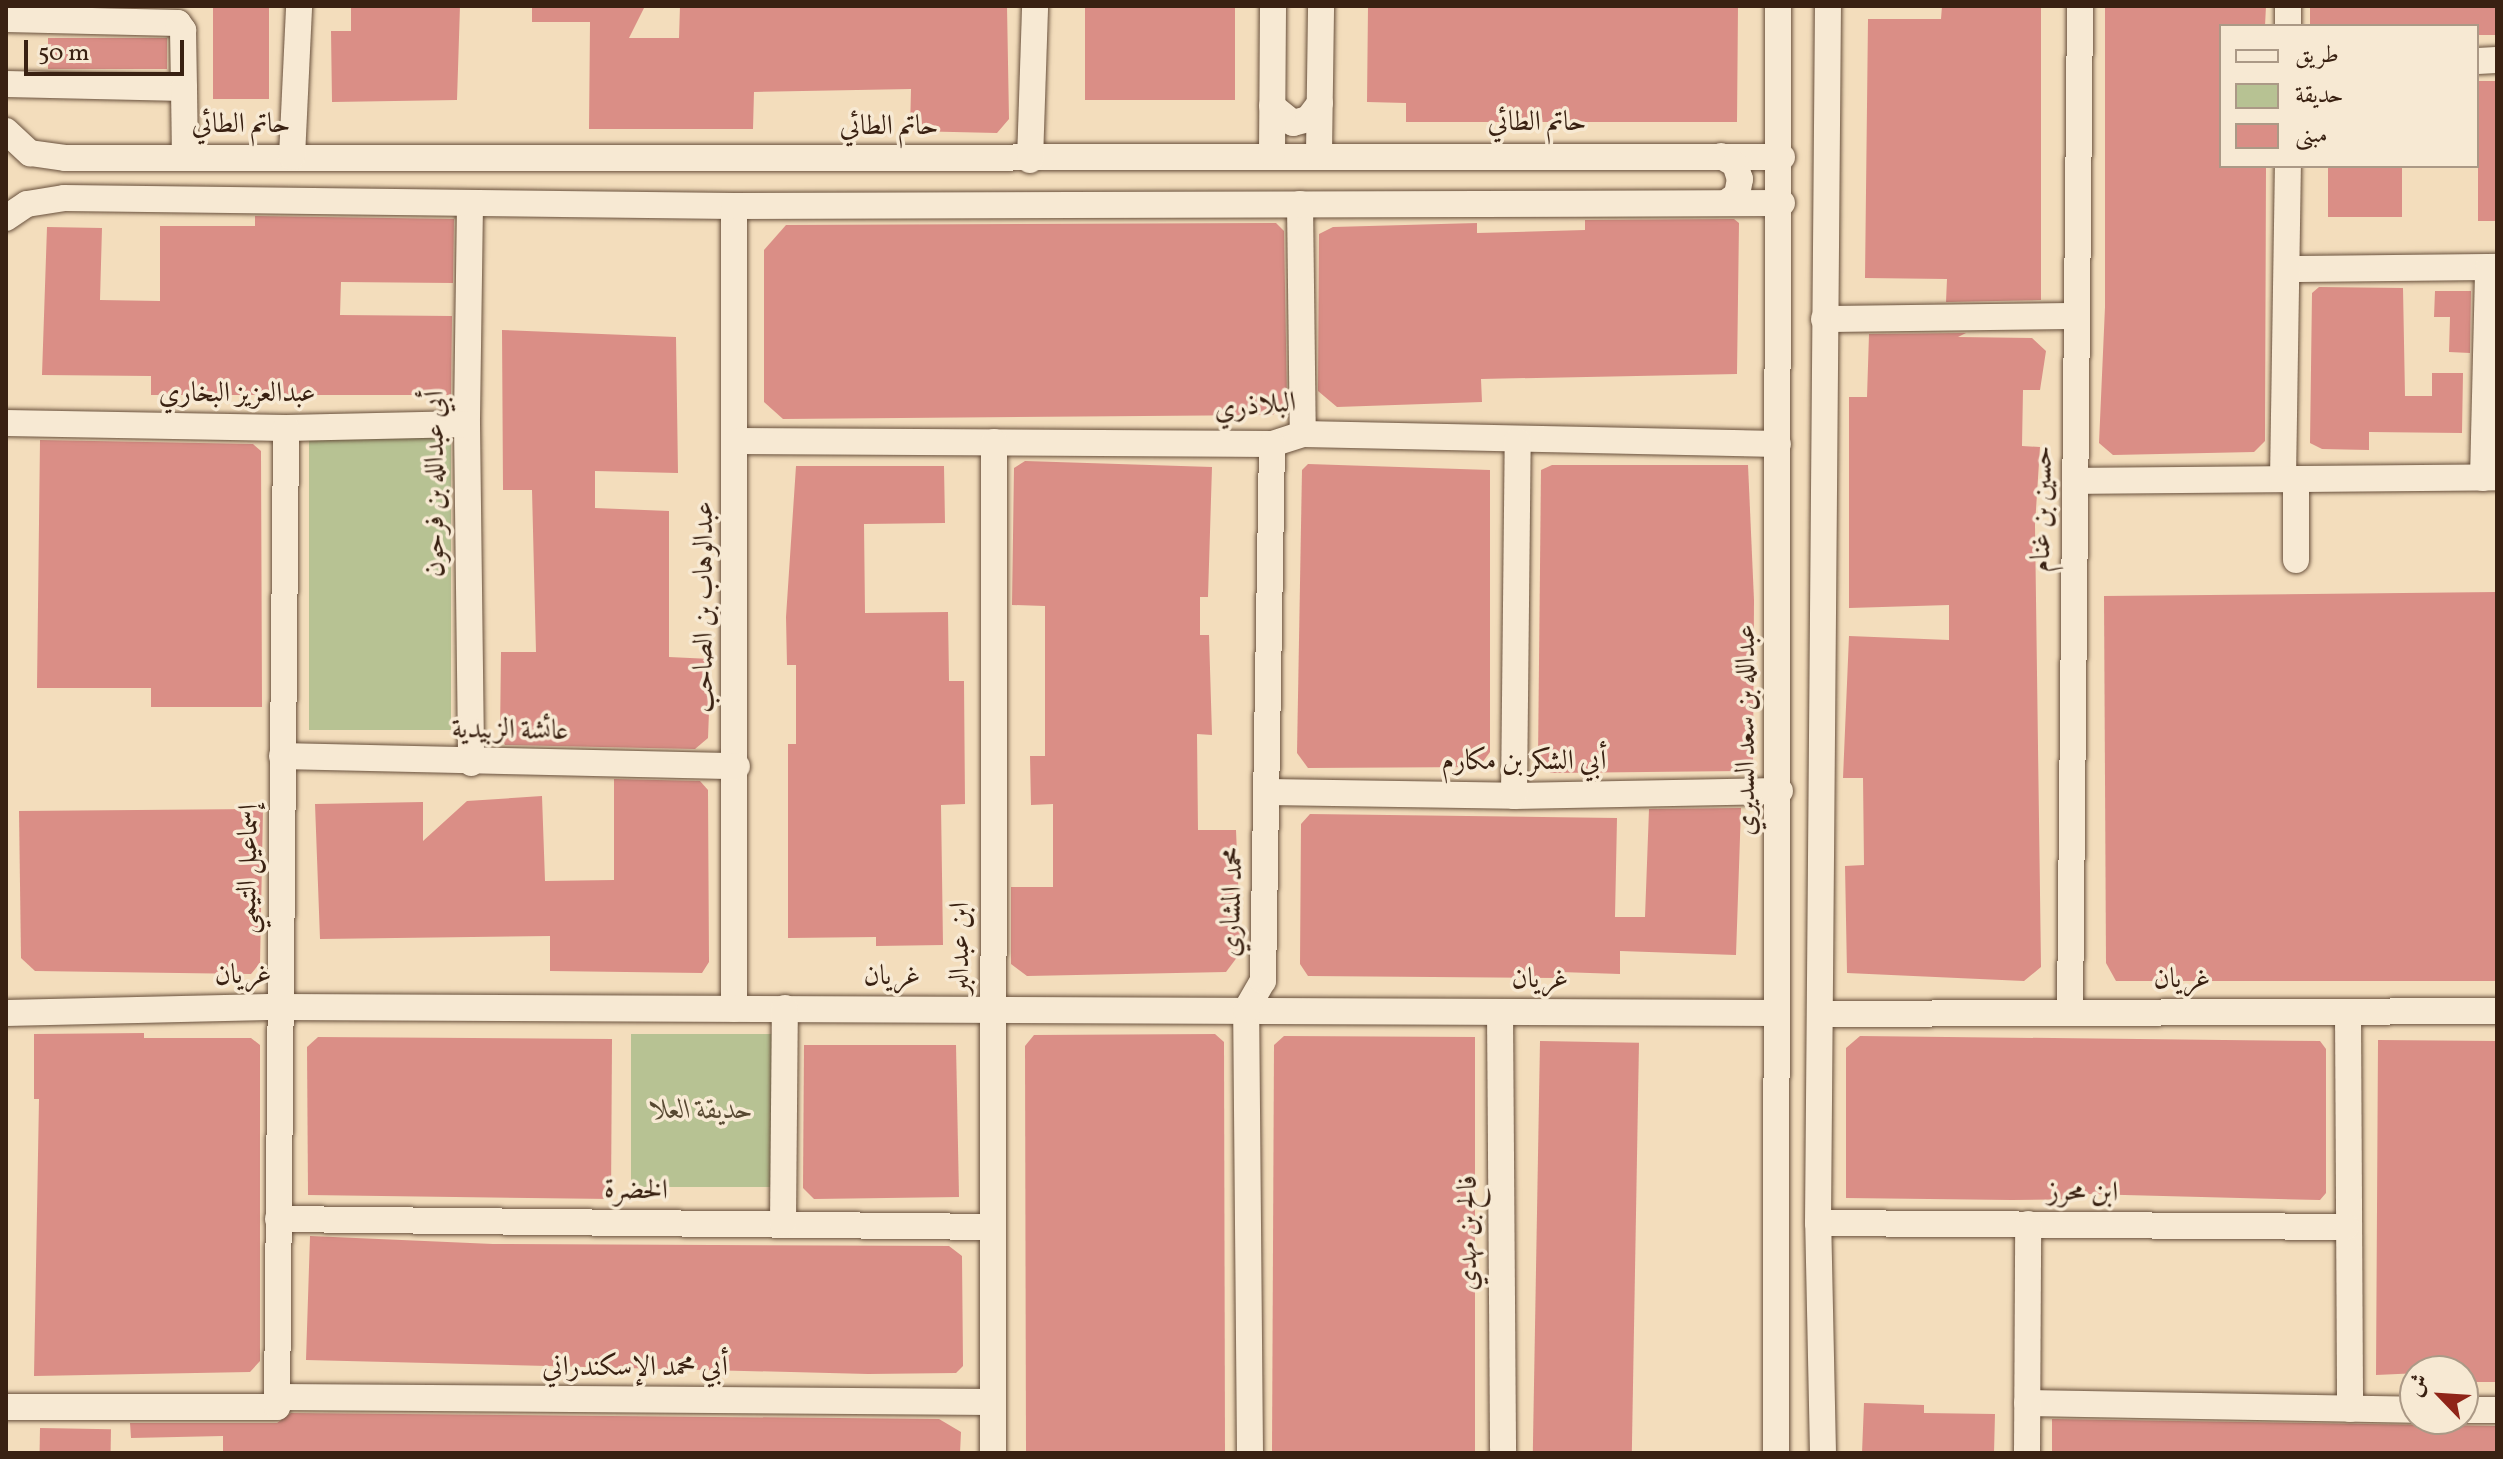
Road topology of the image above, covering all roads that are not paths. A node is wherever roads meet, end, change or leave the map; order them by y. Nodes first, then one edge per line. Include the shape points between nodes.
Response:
1 (299, 6) edge
2 (1035, 6) edge
3 (1273, 6) edge
4 (1321, 6) edge
5 (1778, 6) edge
6 (1828, 6) edge
7 (2080, 6) edge
8 (6, 19) edge
9 (6, 84) edge
10 (184, 88) junction
11 (1320, 103) junction
12 (1272, 106) junction
13 (6, 131) edge
14 (1272, 153) junction
15 (1319, 154) junction
16 (185, 156) junction
17 (1721, 156) junction
18 (292, 157) junction
19 (1782, 157) junction
20 (65, 158) junction
21 (1030, 160) junction
22 (2288, 168) edge
23 (64, 198) junction
24 (1727, 202) junction
25 (1782, 203) junction
26 (470, 204) junction
27 (1300, 204) junction
28 (734, 206) junction
29 (6, 218) edge
30 (2493, 267) edge
31 (2289, 269) junction
32 (2077, 316) junction
33 (1824, 319) junction
34 (6, 423) edge
35 (467, 424) junction
36 (286, 428) junction
37 (1303, 434) junction
38 (737, 441) junction
39 (1518, 441) junction
40 (994, 442) junction
41 (1272, 444) junction
42 (1778, 444) junction
43 (2490, 478) edge
44 (2290, 479) junction
45 (2076, 481) junction
46 (2296, 560) dead end
47 (282, 756) junction
48 (471, 763) junction
49 (737, 766) junction
50 (1780, 791) junction
51 (1268, 792) junction
52 (1514, 796) junction
53 (280, 1007) junction
54 (785, 1008) junction
55 (734, 1009) junction
56 (993, 1009) junction
57 (1246, 1010) junction
58 (2497, 1011) edge
59 (1500, 1012) junction
60 (2348, 1012) junction
61 (6, 1013) edge
62 (1777, 1013) junction
63 (2070, 1013) junction
64 (1820, 1014) junction
65 (278, 1219) junction
66 (1818, 1223) junction
67 (783, 1224) junction
68 (2028, 1224) junction
69 (993, 1227) junction
70 (2346, 1227) junction
71 (277, 1402) junction
72 (993, 1402) junction
73 (2027, 1403) junction
74 (6, 1407) edge
75 (2350, 1409) junction
76 (2399, 1410) edge
77 (993, 1453) edge
78 (1250, 1453) edge
79 (1503, 1453) edge
80 (1776, 1453) edge
81 (1823, 1453) edge
82 (2027, 1453) edge

1 - 18 street
2 - 21 street
3 - 12 street
4 - 11 street
5 - 19 street, عبدالله بن سعد السديري
6 - 33 street
7 - 32 street, حسين بن غنام
8 - 10 street via 178,23 183,30
9 - 10 street
10 - 16 street
11 - 12 street via 1308,119 1293,123
11 - 15 street
12 - 14 street
13 - 20 street, حاتم الطائي via 30,153
14 - 15 street, حاتم الطائي
14 - 21 street, حاتم الطائي
15 - 17 street, حاتم الطائي
16 - 18 street, حاتم الطائي
16 - 20 street, حاتم الطائي
17 - 19 street, حاتم الطائي
17 - 24 street via 1735,164 1740,179 1737,195
18 - 21 street, حاتم الطائي
19 - 25 street, عبدالله بن سعد السديري
20 - 23 street via 55,163 53,178
22 - 31 street
23 - 26 street
23 - 29 street via 27,204
24 - 25 street
24 - 27 street
25 - 42 street, عبدالله بن سعد السديري
26 - 28 street
26 - 35 street, أبي عبدالله بن فرحون
27 - 28 street
27 - 37 street
28 - 38 street, عبدالوهاب بن الصاحب
30 - 31 street
30 - 43 street
31 - 44 street
32 - 33 street
32 - 45 street, حسين بن غنام
33 - 64 street
34 - 36 street, عبدالعزيز البخاري
35 - 36 street, عبدالعزيز البخاري
35 - 48 street, أبي عبدالله بن فرحون
36 - 47 street, إسماعيل التيمي
37 - 39 street, البلاذري
37 - 41 street, البلاذري
38 - 40 street, البلاذري
38 - 49 street, عبدالوهاب بن الصاحب
39 - 42 street, البلاذري
39 - 52 street
40 - 41 street, البلاذري
40 - 56 street, ابن عبدالبر
41 - 51 street, محمد المشاري
42 - 50 street, عبدالله بن سعد السديري
43 - 44 street
44 - 45 street
44 - 46 street
45 - 63 street, حسين بن غنام
47 - 48 street, عائشة الزبيدية
47 - 53 street, إسماعيل التيمي
48 - 49 street, عائشة الزبيدية
49 - 55 street, عبدالوهاب بن الصاحب
50 - 52 street, أبي الشكر بن مكارم
50 - 62 street, عبدالله بن سعد السديري
51 - 52 street, أبي الشكر بن مكارم
51 - 57 street, محمد المشاري via 1263,981
53 - 55 street, غريان
53 - 61 street, غريان
53 - 65 street, إسماعيل التيمي
54 - 55 street, غريان
54 - 56 street, غريان
54 - 67 street
56 - 57 street, غريان
56 - 69 street, ابن عبدالبر
57 - 59 street, غريان
57 - 78 street, محمد المشاري
58 - 60 street, غريان
59 - 62 street, غريان
59 - 79 street, فالح بن مهدي
60 - 63 street, غريان
60 - 70 street
62 - 80 street, عبدالله بن سعد السديري
63 - 64 street, غريان
64 - 66 street
65 - 67 street, الخضرة
65 - 71 street, إسماعيل التيمي
66 - 68 street, ابن محرز
66 - 81 street
67 - 69 street, الخضرة
68 - 70 street, ابن محرز
68 - 73 street
69 - 72 street, ابن عبدالبر
70 - 75 street
71 - 72 street, أبي محمد الإسكندراني
71 - 74 street, أبي محمد الإسكندراني
72 - 77 street, ابن عبدالبر
73 - 75 street
73 - 82 street
75 - 76 street

